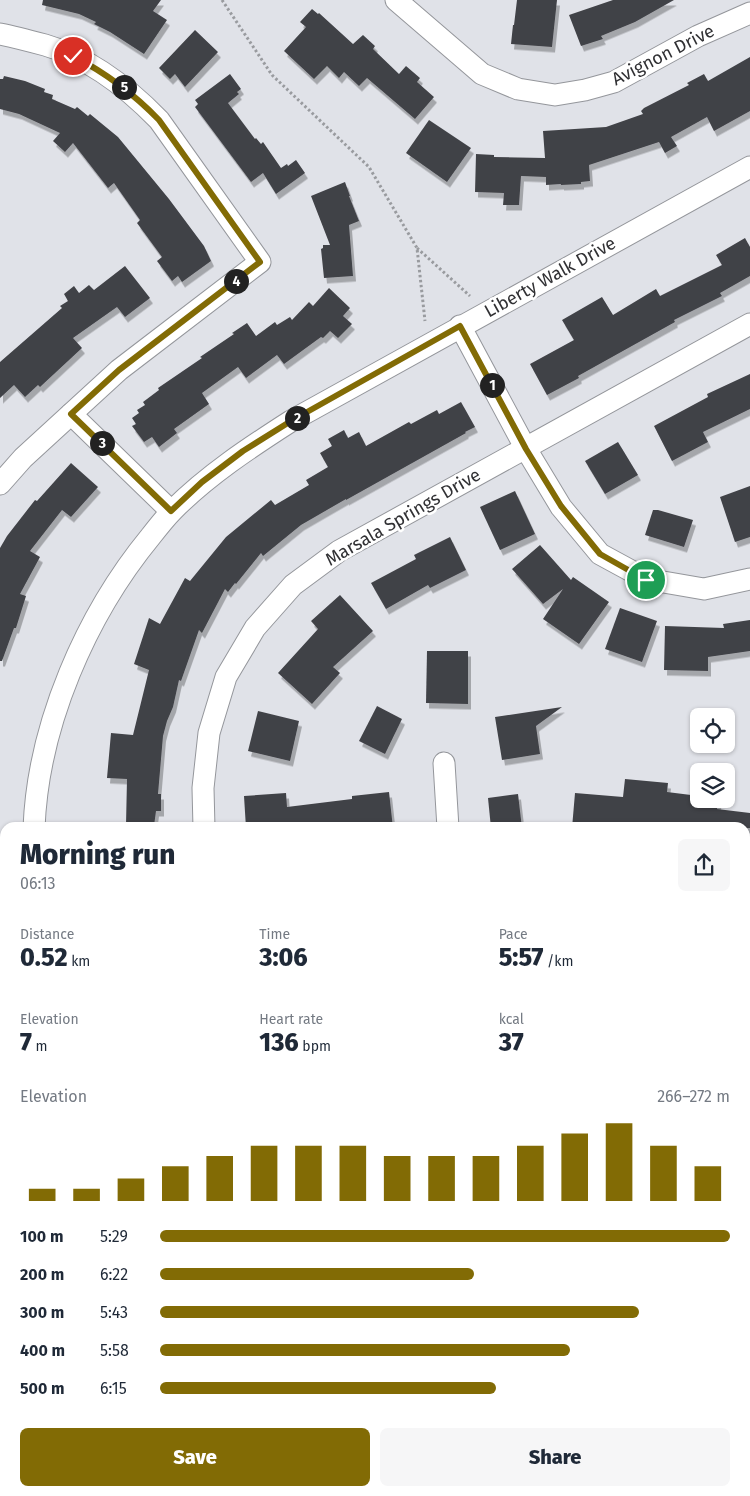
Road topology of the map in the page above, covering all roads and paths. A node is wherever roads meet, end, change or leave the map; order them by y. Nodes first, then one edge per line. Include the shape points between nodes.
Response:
1 (222, 0) edge
2 (396, 0) edge
3 (750, 13) edge
4 (0, 34) edge
5 (750, 167) edge
6 (417, 248) junction
7 (470, 296) dead end
8 (424, 321) dead end
9 (750, 324) edge
10 (460, 326) junction
11 (71, 414) junction
12 (526, 449) junction
13 (0, 484) edge
14 (171, 511) junction
15 (750, 579) edge
16 (444, 763) dead end
17 (34, 822) edge
18 (204, 822) edge
19 (448, 822) edge

1 - 6 path via 272,75 370,166
2 - 3 street, Avignon Drive via 482,74 518,89 556,95 614,82 698,36
4 - 11 street via 46,45 73,56 98,68 140,101 159,120 260,262 119,370
5 - 10 street, Liberty Walk Drive
6 - 7 path
6 - 8 path
9 - 12 street, Marsala Springs Drive
10 - 12 street
10 - 14 street, Liberty Walk Drive via 251,446 202,482
11 - 13 street
11 - 14 street
12 - 15 street via 561,506 600,554 646,580 704,589
12 - 18 street, Marsala Springs Drive via 339,551 293,585 255,628 226,677 209,733 203,788
14 - 17 street, Liberty Walk Drive via 130,562 71,666 48,740
16 - 19 street

